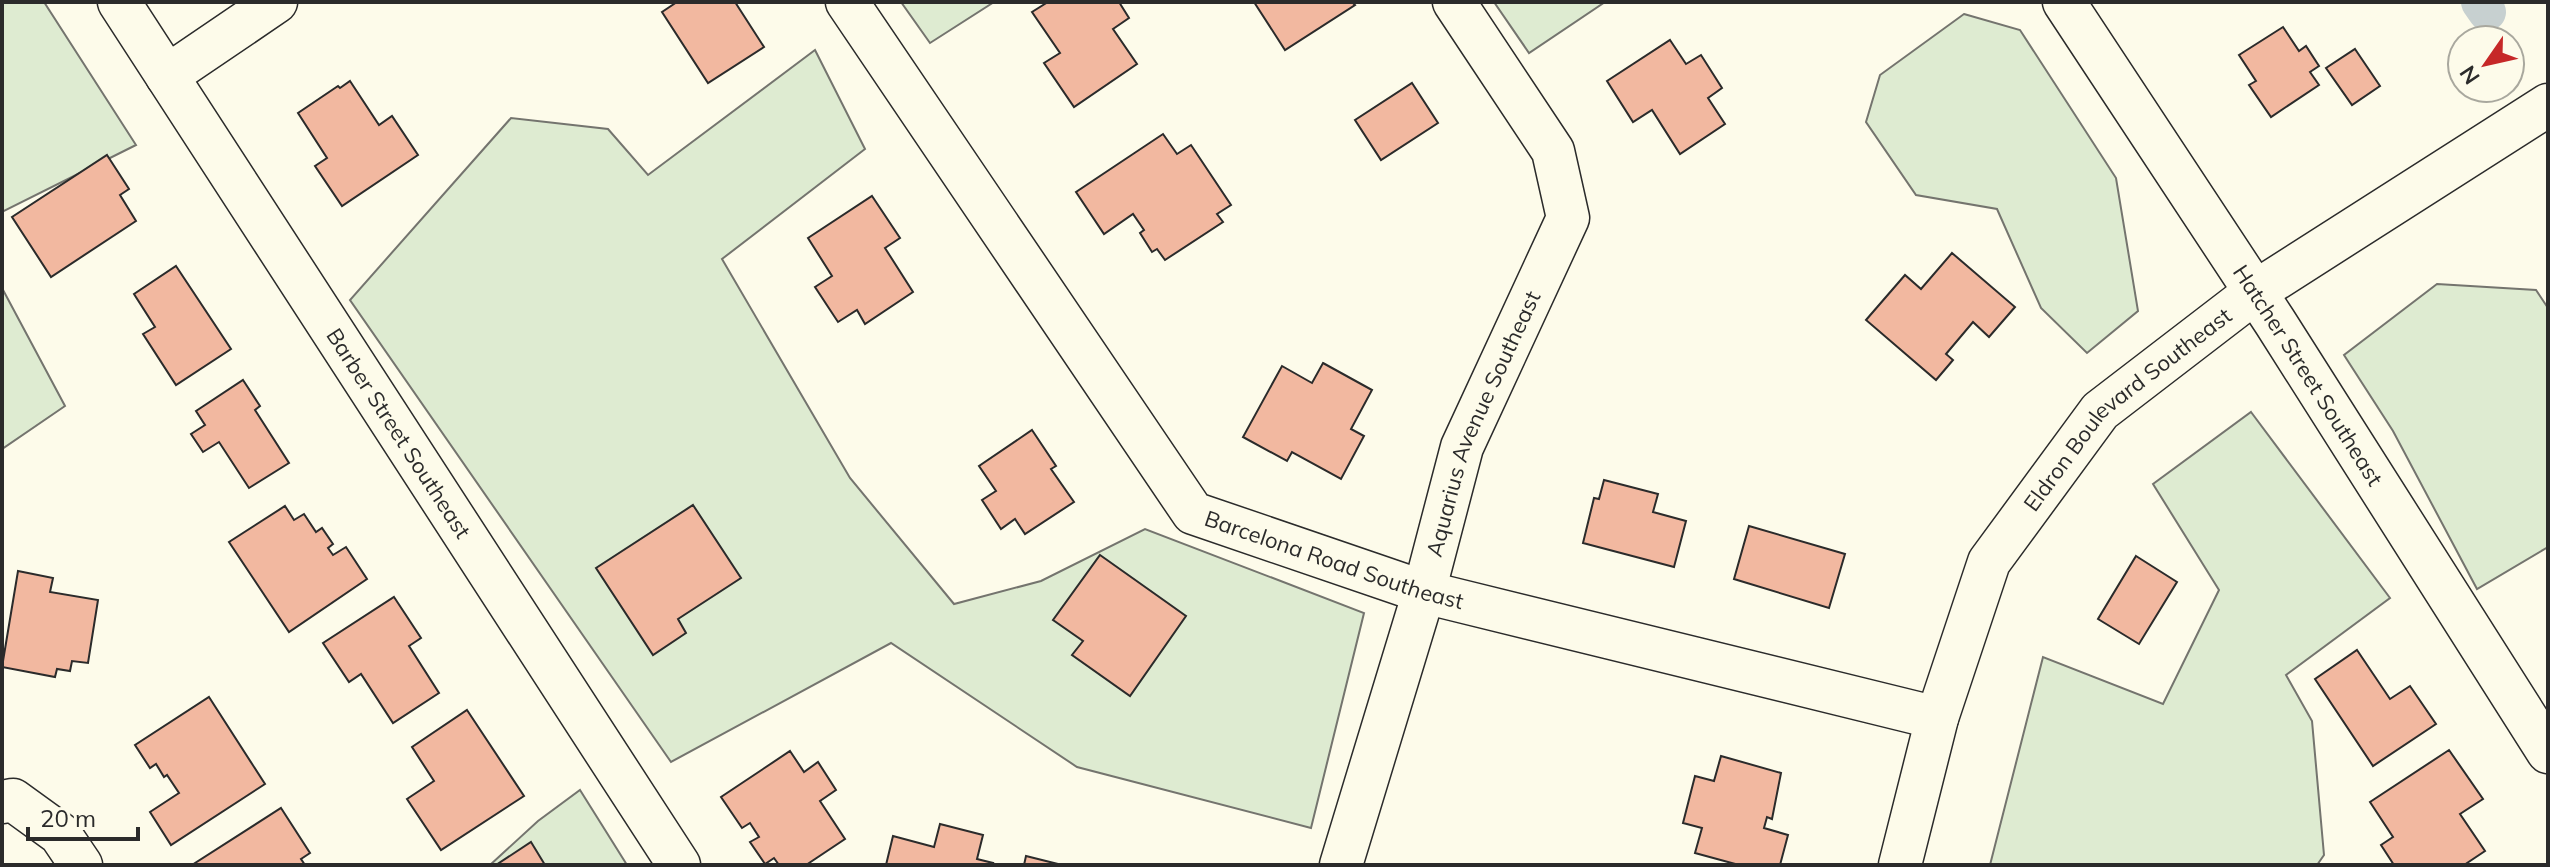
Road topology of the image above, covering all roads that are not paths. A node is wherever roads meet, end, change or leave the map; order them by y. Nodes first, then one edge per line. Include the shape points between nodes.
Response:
1 (119, 2) edge
2 (276, 2) edge
3 (847, 2) edge
4 (1454, 2) edge
5 (2064, 2) edge
6 (167, 76) junction
7 (2548, 105) edge
8 (2255, 292) junction
9 (1424, 592) junction
10 (1937, 718) junction
11 (2548, 752) edge
12 (2, 802) edge
13 (81, 865) edge
14 (679, 865) edge
15 (1341, 865) edge
16 (1900, 865) edge

1 - 6 street, Barber Street Southeast
2 - 6 street
3 - 9 street, Barcelona Road Southeast via 1193,513
4 - 9 street, Aquarius Avenue Southeast via 1553,151 1568,218 1462,447
5 - 8 street, Hatcher Street Southeast
6 - 14 street, Barber Street Southeast
7 - 8 street, Eldron Boulevard Southeast
8 - 10 street, Eldron Boulevard Southeast via 2100,411 1989,562
8 - 11 street, Hatcher Street Southeast
9 - 10 street, Barcelona Road Southeast
9 - 15 street, Aquarius Avenue Southeast
10 - 16 street, Eldron Boulevard Southeast
12 - 13 street via 13,800 60,834

